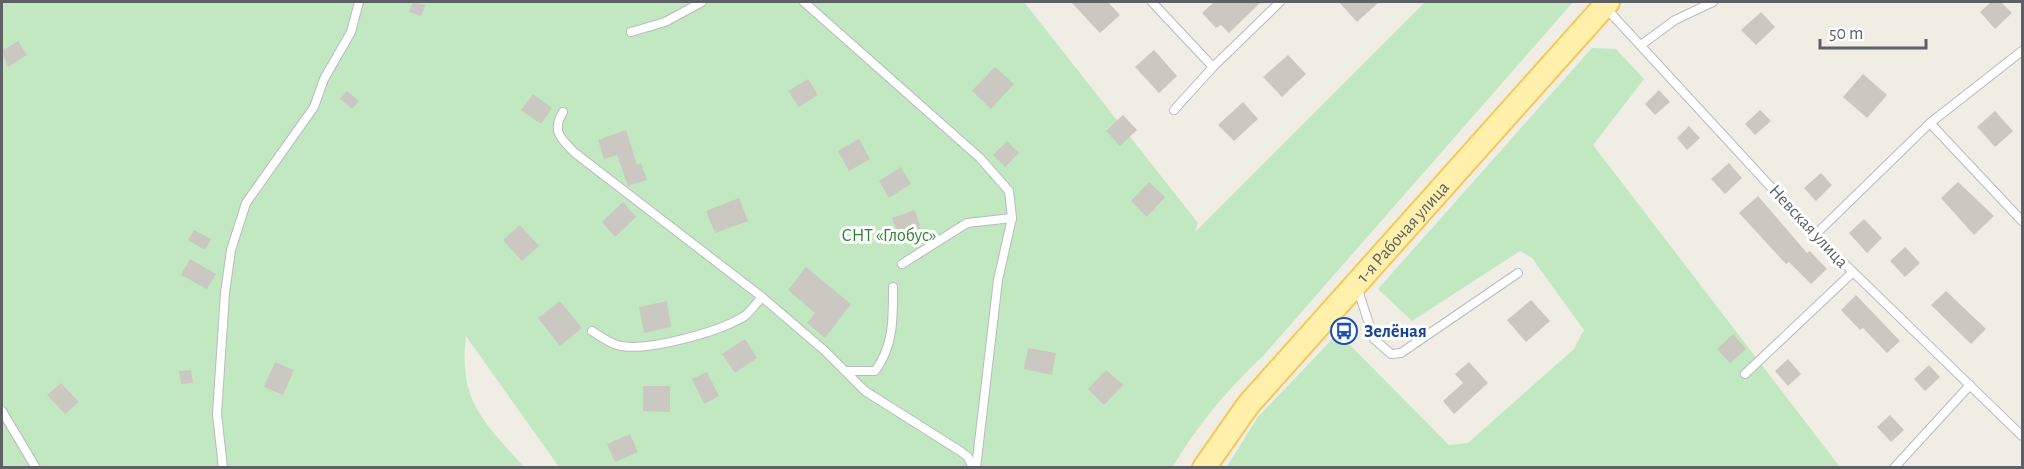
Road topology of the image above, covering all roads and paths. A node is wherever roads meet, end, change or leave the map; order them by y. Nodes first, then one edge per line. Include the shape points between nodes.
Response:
1 (359, 2) edge
2 (702, 2) edge
3 (804, 2) edge
4 (1152, 2) edge
5 (1281, 2) edge
6 (1713, 2) edge
7 (1606, 4) edge
8 (631, 32) dead end
9 (1641, 45) junction
10 (2022, 51) edge
11 (1213, 67) junction
12 (1174, 110) dead end
13 (563, 112) dead end
14 (1930, 123) junction
15 (1012, 218) junction
16 (2022, 221) edge
17 (1815, 234) junction
18 (902, 264) dead end
19 (1853, 272) junction
20 (1518, 273) dead end
21 (1356, 284) junction
22 (893, 287) dead end
23 (762, 297) junction
24 (592, 331) dead end
25 (845, 371) junction
26 (1745, 374) dead end
27 (1970, 385) junction
28 (2, 411) edge
29 (2022, 436) edge
30 (36, 468) edge
31 (223, 468) edge
32 (974, 468) edge
33 (1204, 468) edge
34 (1894, 468) edge

1 - 31 lane via 351,32 324,79 314,107 246,203 231,250 217,414
2 - 8 lane via 665,22
3 - 15 lane via 980,158 1009,191
4 - 11 lane
5 - 11 lane
6 - 9 lane
7 - 9 lane, Невская улица
7 - 21 main road, 1-я Рабочая улица
9 - 17 lane, Невская улица
10 - 14 lane
11 - 12 lane
13 - 23 lane via 556,125 557,134 575,153
14 - 16 lane
14 - 17 lane
15 - 18 lane via 967,224
15 - 32 lane via 998,280
17 - 19 lane, Невская улица
19 - 26 lane
19 - 27 lane, Невская улица
20 - 21 lane via 1401,353 1391,354 1374,339
21 - 33 main road, 1-я Рабочая улица via 1248,405
22 - 25 lane via 892,330 883,361 875,371
23 - 24 lane via 744,316 700,335 677,340 632,347 616,345
23 - 25 lane
25 - 32 lane via 877,400 968,457
27 - 29 lane, Невская улица
27 - 34 lane
28 - 30 lane

